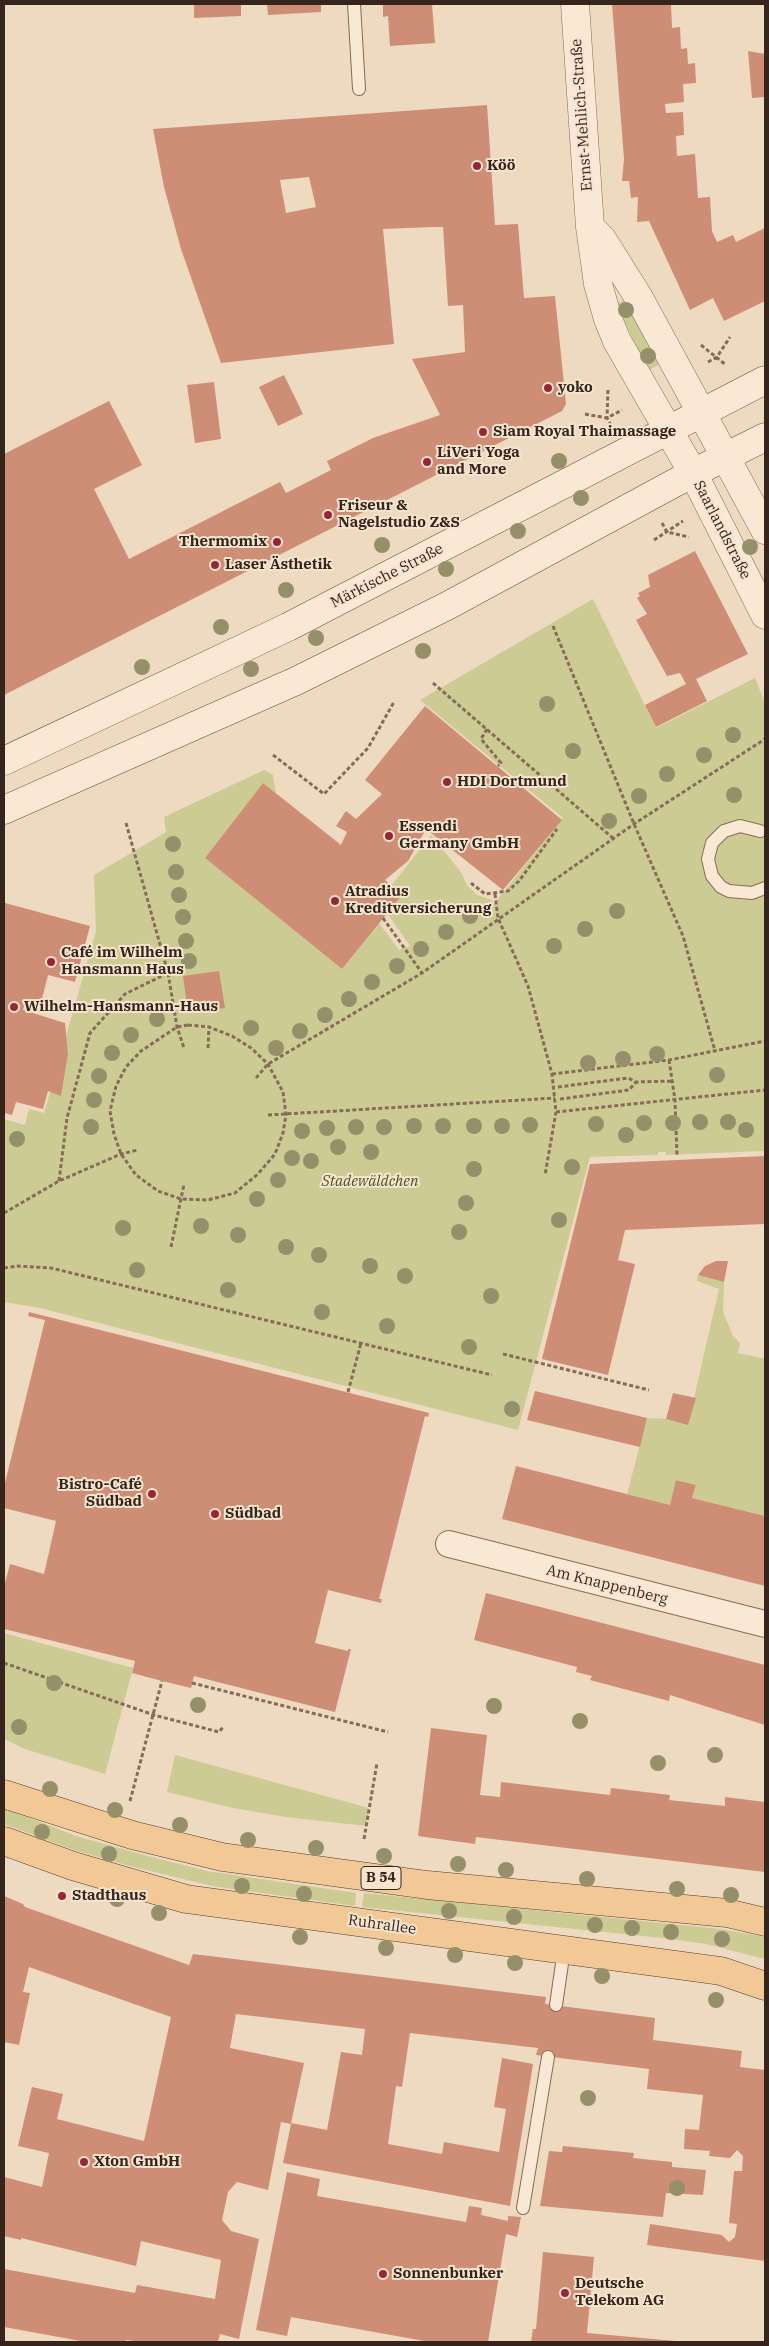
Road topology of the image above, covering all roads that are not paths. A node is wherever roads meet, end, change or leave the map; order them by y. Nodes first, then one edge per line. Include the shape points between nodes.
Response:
1 (354, 4) edge
2 (575, 4) edge
3 (359, 89) dead end
4 (590, 227) junction
5 (765, 380) edge
6 (703, 412) junction
7 (668, 430) junction
8 (765, 437) edge
9 (726, 457) junction
10 (693, 473) junction
11 (765, 530) edge
12 (765, 615) edge
13 (4, 760) edge
14 (4, 810) edge
15 (760, 831) dead end
16 (765, 888) edge
17 (448, 1544) dead end
18 (765, 1624) edge
19 (4, 1794) edge
20 (4, 1841) edge
21 (765, 1922) edge
22 (564, 1950) junction
23 (765, 1986) edge
24 (556, 2005) dead end
25 (548, 2057) dead end
26 (523, 2208) dead end

1 - 3 lane
2 - 4 main road, Ernst-Mehlich-Straße
4 - 6 main road via 614,256
4 - 7 main road, Ernst-Mehlich-Straße via 598,284 614,334
5 - 6 main road, Märkische Straße
6 - 7 main road, Märkische Straße
6 - 9 main road
7 - 10 main road, Ernst-Mehlich-Straße
7 - 13 main road, Märkische Straße via 288,628
8 - 9 main road
9 - 10 main road
9 - 11 main road
10 - 12 main road, Saarlandstraße
10 - 14 main road via 447,606 296,681
15 - 16 lane via 740,826 719,834 708,850 709,868 716,883 729,891 752,893
17 - 18 street, Am Knappenberg
19 - 21 main road, B 54 via 132,1835 222,1857 427,1885 727,1913
20 - 22 main road, Ruhrallee via 73,1866 186,1899
22 - 23 main road, Ruhrallee via 720,1971
22 - 24 lane
25 - 26 lane

